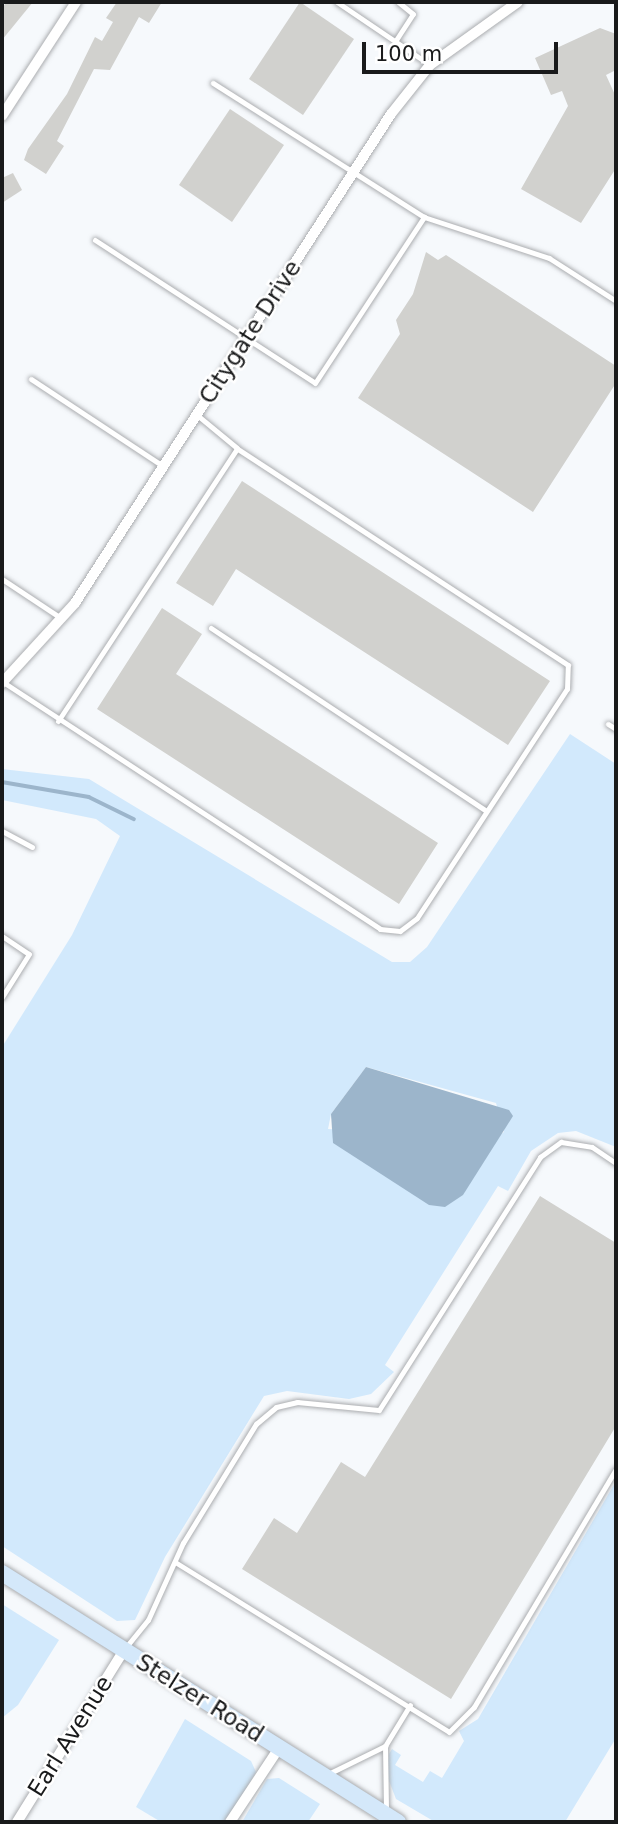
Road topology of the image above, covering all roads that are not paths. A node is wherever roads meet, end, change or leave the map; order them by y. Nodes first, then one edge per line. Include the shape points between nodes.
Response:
1 (76, 2) edge
2 (337, 2) edge
3 (398, 2) edge
4 (518, 2) edge
5 (396, 40) junction
6 (430, 65) junction
7 (213, 83) dead end
8 (2, 116) edge
9 (355, 170) junction
10 (424, 217) junction
11 (95, 240) dead end
12 (616, 301) edge
13 (246, 339) junction
14 (31, 379) dead end
15 (197, 415) junction
16 (237, 448) junction
17 (163, 467) junction
18 (4, 581) edge
19 (2, 590) edge
20 (61, 618) junction
21 (211, 628) dead end
22 (2, 682) edge
23 (58, 721) junction
24 (608, 724) dead end
25 (616, 729) edge
26 (486, 811) junction
27 (2, 831) edge
28 (32, 847) dead end
29 (2, 936) edge
30 (2, 983) edge
31 (8, 987) junction
32 (2, 997) edge
33 (616, 1163) edge
34 (616, 1469) edge
35 (175, 1562) junction
36 (2, 1573) edge
37 (124, 1650) junction
38 (410, 1705) junction
39 (384, 1746) junction
40 (279, 1748) junction
41 (323, 1776) junction
42 (392, 1819) edge
43 (16, 1822) edge
44 (231, 1822) edge

1 - 8 street
2 - 5 lane
3 - 5 lane via 413,14
4 - 6 street, Citygate Drive
5 - 6 lane
6 - 9 street, Citygate Drive
7 - 9 lane
9 - 10 lane
9 - 13 street, Citygate Drive
10 - 12 lane via 549,258
10 - 13 lane via 314,383
11 - 13 lane
13 - 15 street, Citygate Drive
14 - 17 lane
15 - 16 lane
15 - 17 street, Citygate Drive
16 - 23 lane
16 - 26 lane via 568,665 567,689
17 - 20 street, Citygate Drive
18 - 19 lane
18 - 20 lane
20 - 22 street, Citygate Drive
21 - 26 lane
22 - 23 lane
23 - 26 lane via 389,932 416,918
24 - 25 lane
27 - 28 lane
29 - 31 lane via 29,954
30 - 31 lane
31 - 32 lane
33 - 35 lane via 592,1147 561,1142 540,1157 390,1399 368,1414 297,1402 276,1407 256,1424
34 - 38 lane via 474,1707 449,1732
35 - 37 lane via 166,1590
35 - 38 lane
36 - 37 main road, Stelzer Road
37 - 40 main road, Stelzer Road
37 - 43 street, Earl Avenue
38 - 39 lane
39 - 41 lane
39 - 42 lane via 380,1771
40 - 41 main road, Stelzer Road
40 - 44 street
41 - 42 main road, Stelzer Road

